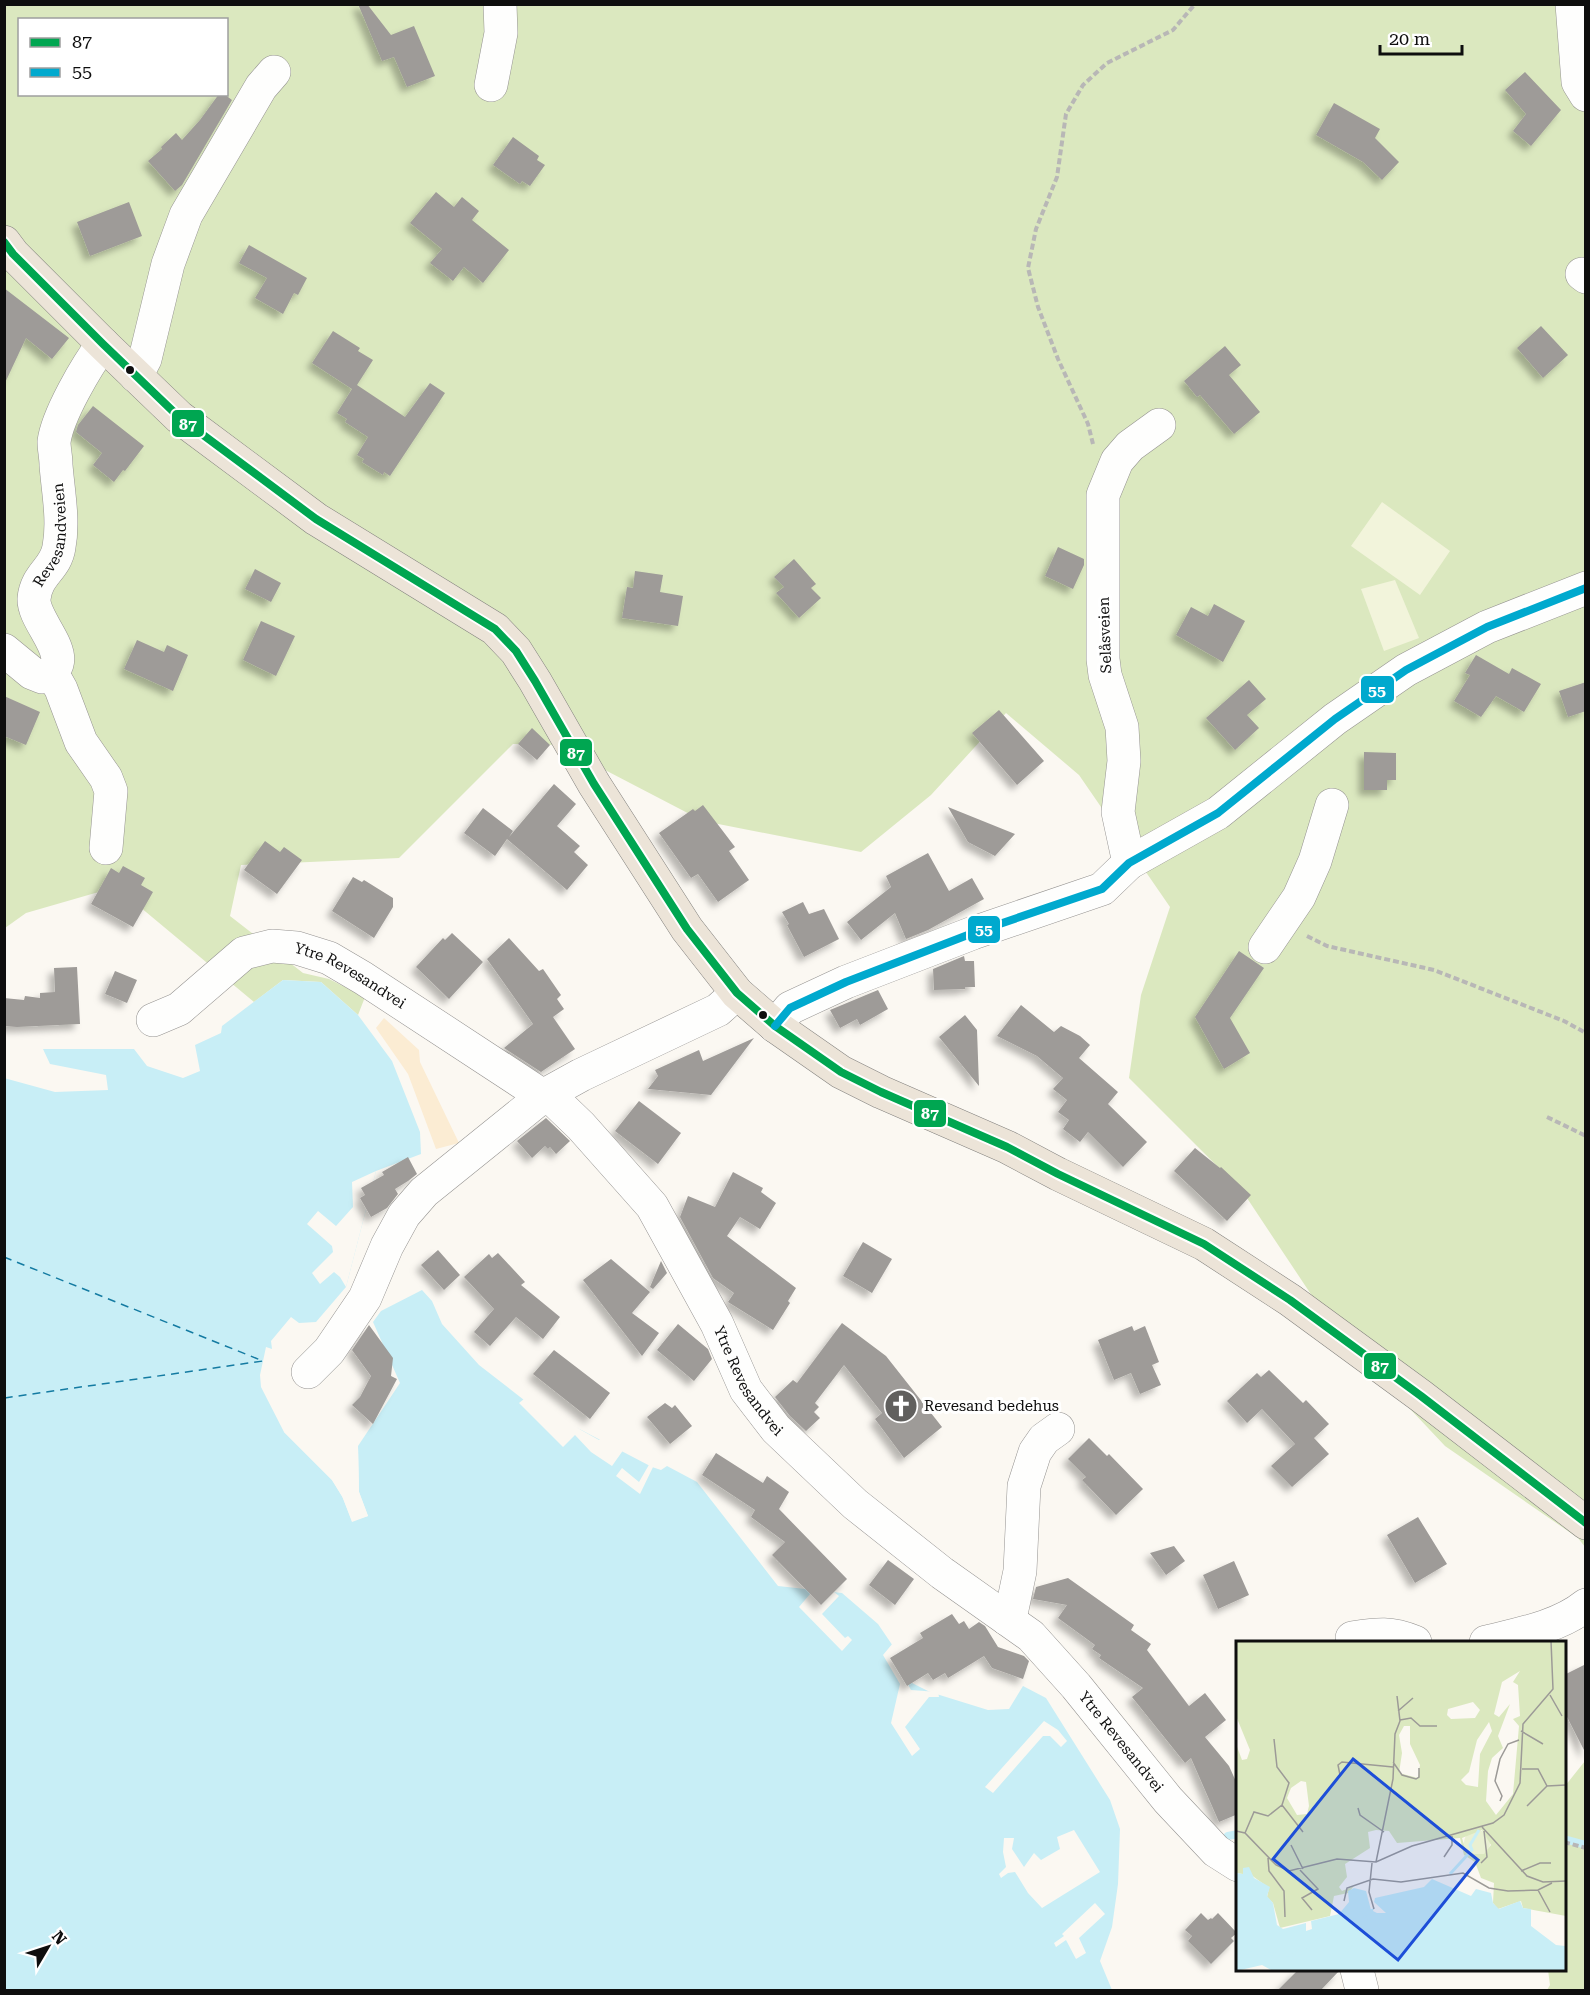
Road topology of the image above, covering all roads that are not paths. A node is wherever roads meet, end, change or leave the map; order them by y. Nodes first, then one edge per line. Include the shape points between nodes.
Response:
1 (500, 4) edge
2 (1573, 5) edge
3 (274, 72) dead end
4 (491, 85) dead end
5 (1586, 95) edge
6 (4, 242) edge
7 (103, 344) junction
8 (136, 376) junction
9 (1159, 425) dead end
10 (1586, 588) edge
11 (4, 650) edge
12 (52, 673) junction
13 (1332, 805) dead end
14 (106, 848) dead end
15 (1129, 863) junction
16 (1265, 947) dead end
17 (737, 993) junction
18 (153, 1020) dead end
19 (775, 1026) junction
20 (543, 1096) junction
21 (308, 1372) dead end
22 (1058, 1429) dead end
23 (1586, 1523) edge
24 (1586, 1605) edge
25 (1007, 1619) junction
26 (1352, 1638) dead end
27 (1413, 1641) edge
28 (1490, 1641) edge
29 (1236, 1864) edge
30 (1357, 1971) edge
31 (1362, 1990) edge

1 - 4 street via 501,33
2 - 5 street via 1578,82
3 - 8 street via 261,87 186,215 168,264 145,359
6 - 7 main road
7 - 8 main road
7 - 12 street, Revesandveien via 67,406 54,441 61,518 59,548 34,596 34,607 57,652 58,664
8 - 17 main road via 179,417 316,519 495,629 516,651 653,878
9 - 15 street, Selåsveien via 1117,461 1103,495 1103,658 1122,728 1124,760 1118,812
10 - 15 street via 1488,627 1406,670 1335,718 1218,813
11 - 12 street via 32,673 42,677
12 - 14 street via 81,742 111,791
13 - 16 street via 1299,897
15 - 19 street via 1102,889 846,982 790,1008
17 - 19 main road
17 - 20 street via 718,1010
18 - 20 street, Ytre Revesandvei via 179,1009 244,953 272,946 297,948 329,958 363,978
19 - 23 main road via 841,1072 1007,1147 1204,1244 1300,1307
20 - 21 street via 424,1192 404,1215 365,1298 329,1351
20 - 25 street, Ytre Revesandvei via 556,1102 581,1126 652,1206 717,1324 746,1390 776,1429 855,1504
22 - 25 street via 1035,1452 1024,1485 1020,1570
24 - 28 street via 1534,1630
25 - 29 street, Ytre Revesandvei via 1031,1636 1069,1678 1168,1800 1216,1851
26 - 27 street via 1378,1634
30 - 31 street

